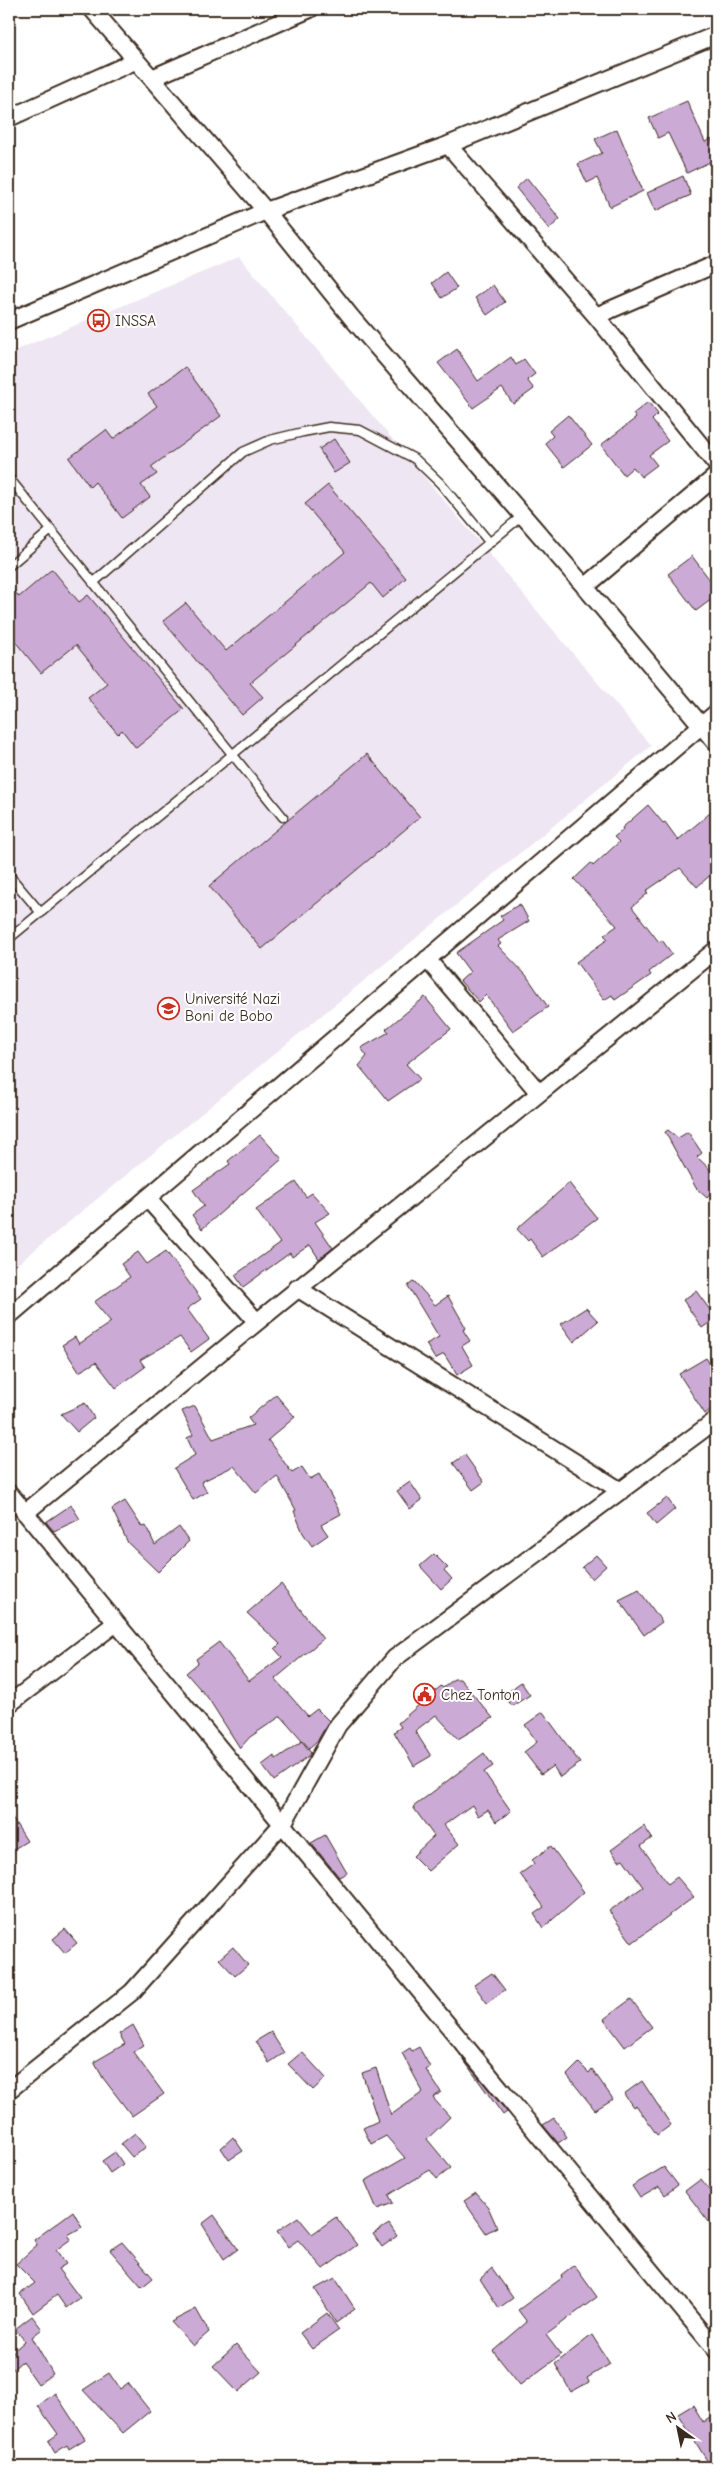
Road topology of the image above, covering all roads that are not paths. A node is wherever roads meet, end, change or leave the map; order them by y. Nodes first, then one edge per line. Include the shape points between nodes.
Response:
1 (92, 9) edge
2 (310, 9) edge
3 (716, 35) edge
4 (136, 61) junction
5 (152, 78) junction
6 (9, 118) edge
7 (448, 145) junction
8 (266, 211) junction
9 (716, 264) edge
10 (596, 316) junction
11 (9, 321) edge
12 (716, 464) edge
13 (716, 476) edge
14 (9, 478) edge
15 (522, 515) junction
16 (50, 530) junction
17 (490, 542) junction
18 (9, 566) edge
19 (93, 583) junction
20 (585, 587) junction
21 (716, 713) edge
22 (702, 726) junction
23 (716, 743) edge
24 (233, 756) junction
25 (282, 816) dead end
26 (9, 875) edge
27 (41, 913) junction
28 (11, 937) dead end
29 (716, 950) edge
30 (428, 959) junction
31 (539, 1094) junction
32 (147, 1198) junction
33 (298, 1288) junction
34 (9, 1316) edge
35 (257, 1322) junction
36 (716, 1420) edge
37 (620, 1491) junction
38 (9, 1493) edge
39 (26, 1513) junction
40 (116, 1623) junction
41 (9, 1704) edge
42 (282, 1824) junction
43 (9, 2090) edge
44 (716, 2350) edge

1 - 4 street
2 - 5 street
3 - 7 street
4 - 5 street
4 - 6 street
5 - 8 street
7 - 8 street
7 - 10 street
8 - 11 street
8 - 15 street via 351,317
9 - 10 street
10 - 12 street
13 - 20 street
14 - 16 lane
15 - 17 lane
15 - 20 street
16 - 18 lane
16 - 19 lane
17 - 19 lane via 415,458 360,430 329,427 270,440 243,452
17 - 24 lane
19 - 24 lane
20 - 22 street
21 - 22 street
22 - 23 street
22 - 30 street
24 - 25 lane
24 - 27 lane
26 - 27 lane
27 - 28 lane
29 - 31 street
30 - 31 street
30 - 32 street
31 - 33 street
32 - 34 street
32 - 35 street
33 - 35 street
33 - 37 street
35 - 39 street
36 - 37 street
37 - 42 street via 395,1658 338,1725
38 - 39 street
39 - 40 street
40 - 41 street
40 - 42 street
42 - 43 street via 132,1992
42 - 44 street

